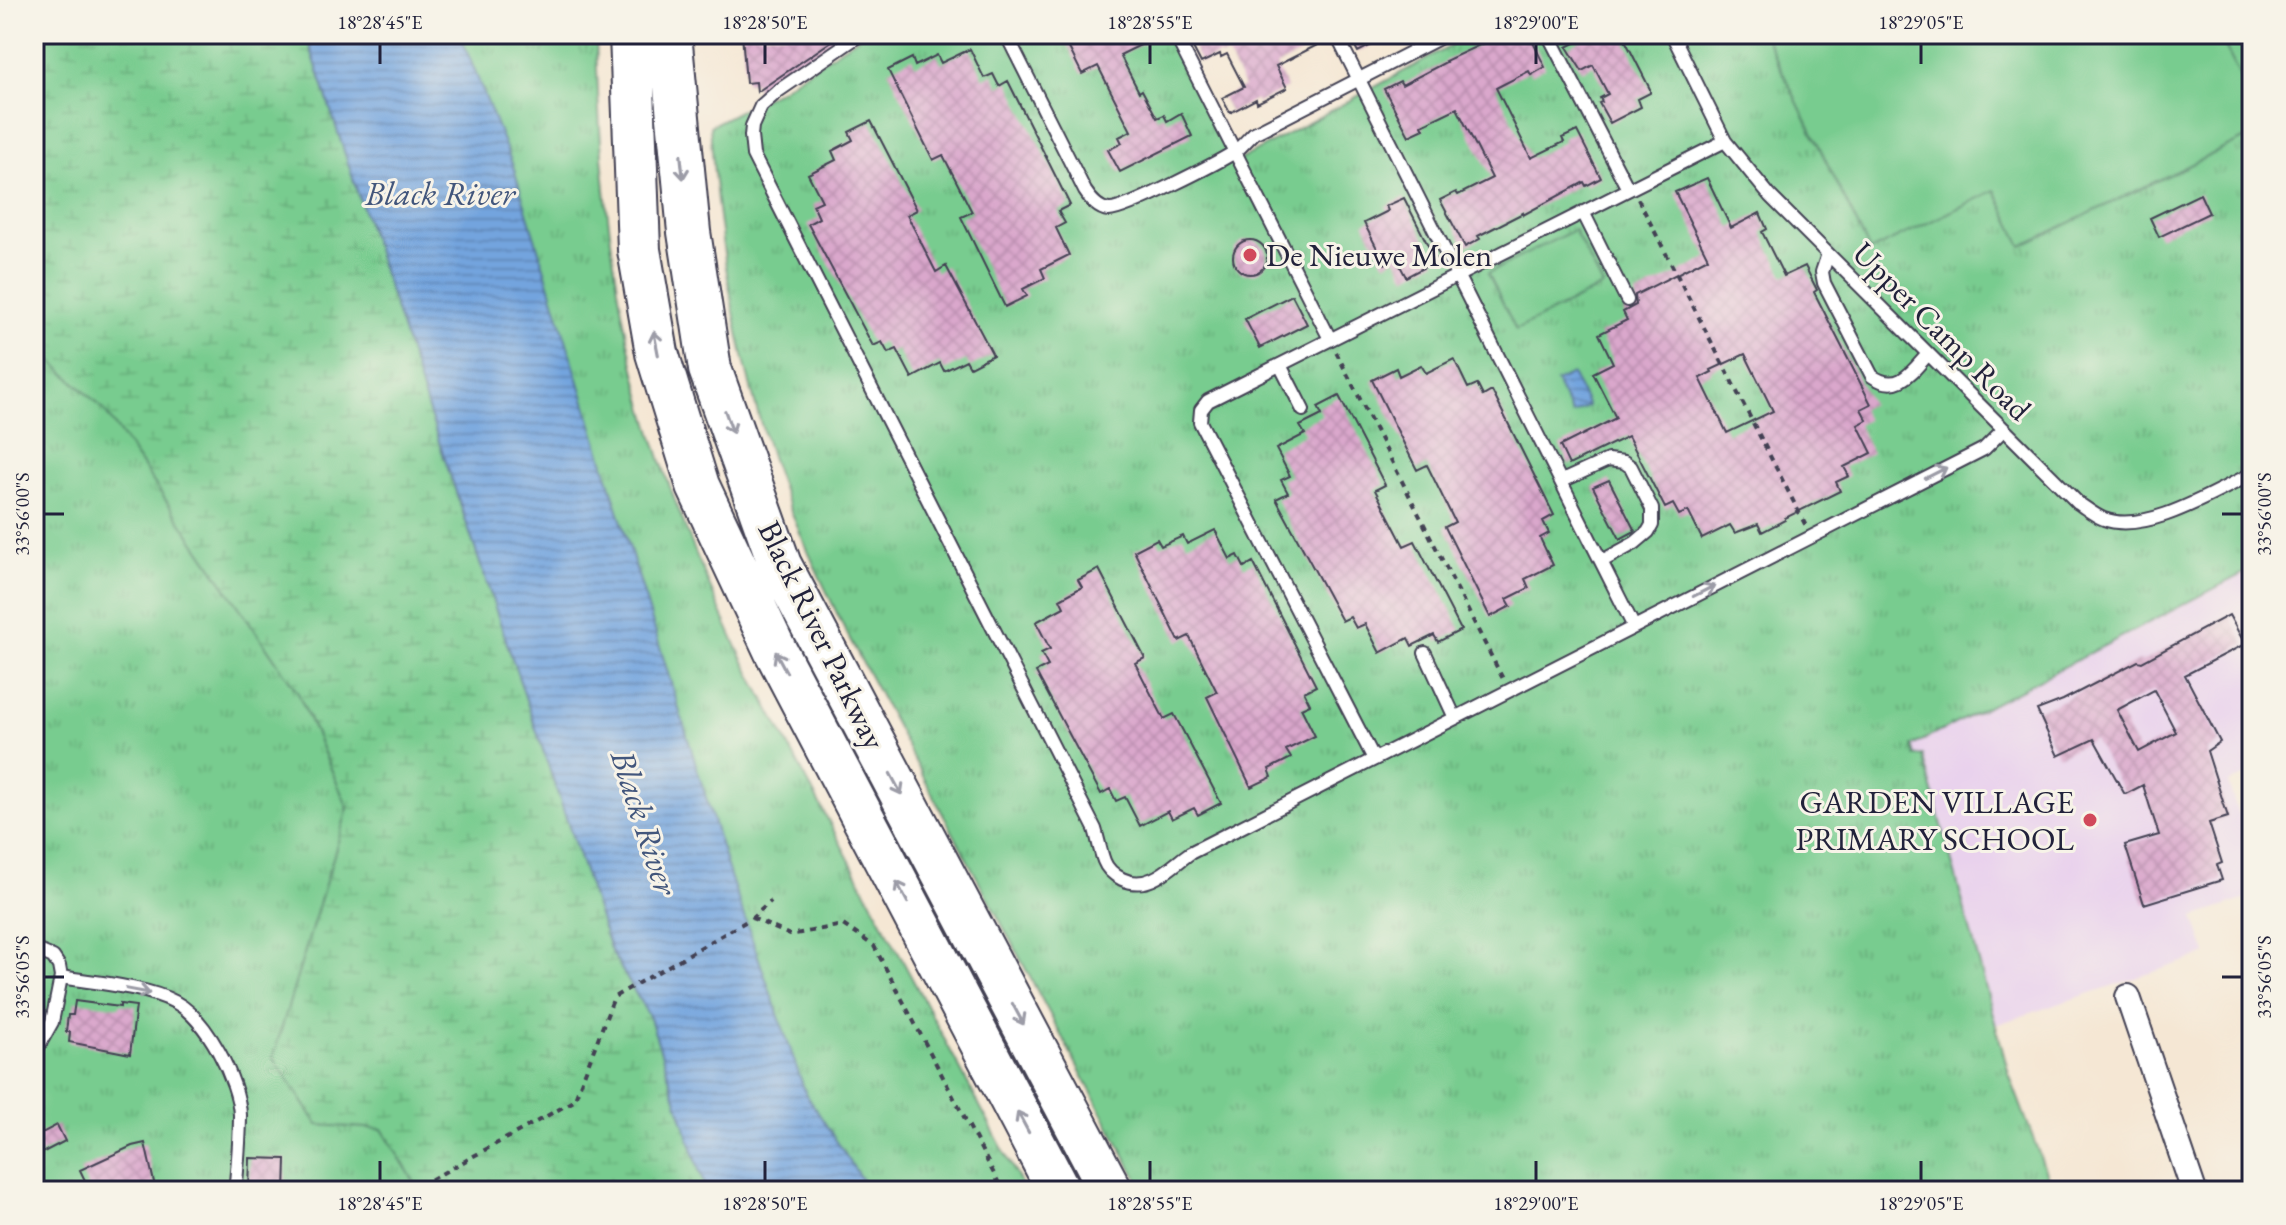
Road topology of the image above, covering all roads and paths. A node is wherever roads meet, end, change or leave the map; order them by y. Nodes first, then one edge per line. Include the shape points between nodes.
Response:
1 (610, 34) edge
2 (631, 34) edge
3 (670, 34) edge
4 (693, 34) edge
5 (861, 34) edge
6 (1006, 34) edge
7 (1175, 34) edge
8 (1336, 34) edge
9 (1447, 34) edge
10 (1548, 34) edge
11 (1672, 34) edge
12 (1359, 79) junction
13 (676, 108) junction
14 (1725, 141) junction
15 (1235, 151) junction
16 (1628, 189) junction
17 (1583, 212) junction
18 (639, 250) junction
19 (1828, 254) junction
20 (1457, 276) junction
21 (1627, 300) dead end
22 (1330, 339) junction
23 (1928, 354) junction
24 (1280, 365) junction
25 (1303, 410) dead end
26 (2004, 429) junction
27 (2252, 474) edge
28 (1562, 481) junction
29 (1811, 536) junction
30 (1602, 561) junction
31 (1634, 627) junction
32 (1425, 653) dead end
33 (1508, 691) junction
34 (1455, 718) junction
35 (1374, 759) junction
36 (771, 901) dead end
37 (752, 918) junction
38 (34, 949) edge
39 (61, 977) junction
40 (2128, 997) dead end
41 (34, 1054) edge
42 (233, 1191) edge
43 (410, 1191) edge
44 (1003, 1191) edge
45 (1059, 1191) edge
46 (1111, 1191) edge
47 (2194, 1191) edge

1 - 18 highway via 619,196
2 - 18 highway, Black River Parkway
3 - 13 highway, Black River Parkway
4 - 13 highway
5 - 35 lane via 761,106 751,136 753,155 1095,829 1106,866 1127,881 1147,882 1190,853
6 - 15 lane via 1085,191 1100,207 1110,210 1137,202
7 - 15 lane
8 - 12 lane
9 - 12 lane
10 - 16 lane
11 - 14 lane, Upper Camp Road
12 - 15 lane via 1254,133
12 - 20 lane
13 -> 46 highway, Black River Parkway via 710,369 780,565
14 - 16 lane
14 - 19 lane, Upper Camp Road
15 - 22 lane
16 - 17 lane
16 - 29 path via 1637,196
17 - 20 lane
17 - 21 lane
45 -> 18 highway, Black River Parkway via 775,650 698,486 657,353
19 - 23 lane, Upper Camp Road
19 - 23 lane via 1824,283 1872,376 1886,383 1902,380
20 - 22 lane
20 - 28 lane
22 - 24 lane
22 - 33 path
23 - 26 lane, Upper Camp Road
24 - 25 lane
24 - 35 lane via 1208,401 1200,422
26 - 27 lane, Upper Camp Road via 2078,503 2104,519 2139,523 2157,518
29 -> 26 lane via 1984,449
28 - 30 lane
28 - 30 lane via 1599,463 1616,460 1631,467 1653,516 1648,532
31 -> 29 lane
30 - 31 lane
31 - 33 lane
32 - 34 lane
33 - 34 lane
34 - 35 lane
36 - 37 path
37 - 43 path via 614,997 574,1101
37 - 44 path via 790,935 843,925 874,946
38 - 39 lane via 53,957
39 - 41 lane via 52,1022
39 -> 42 lane via 149,992 176,1002 209,1036 235,1088 240,1113
40 - 47 street

